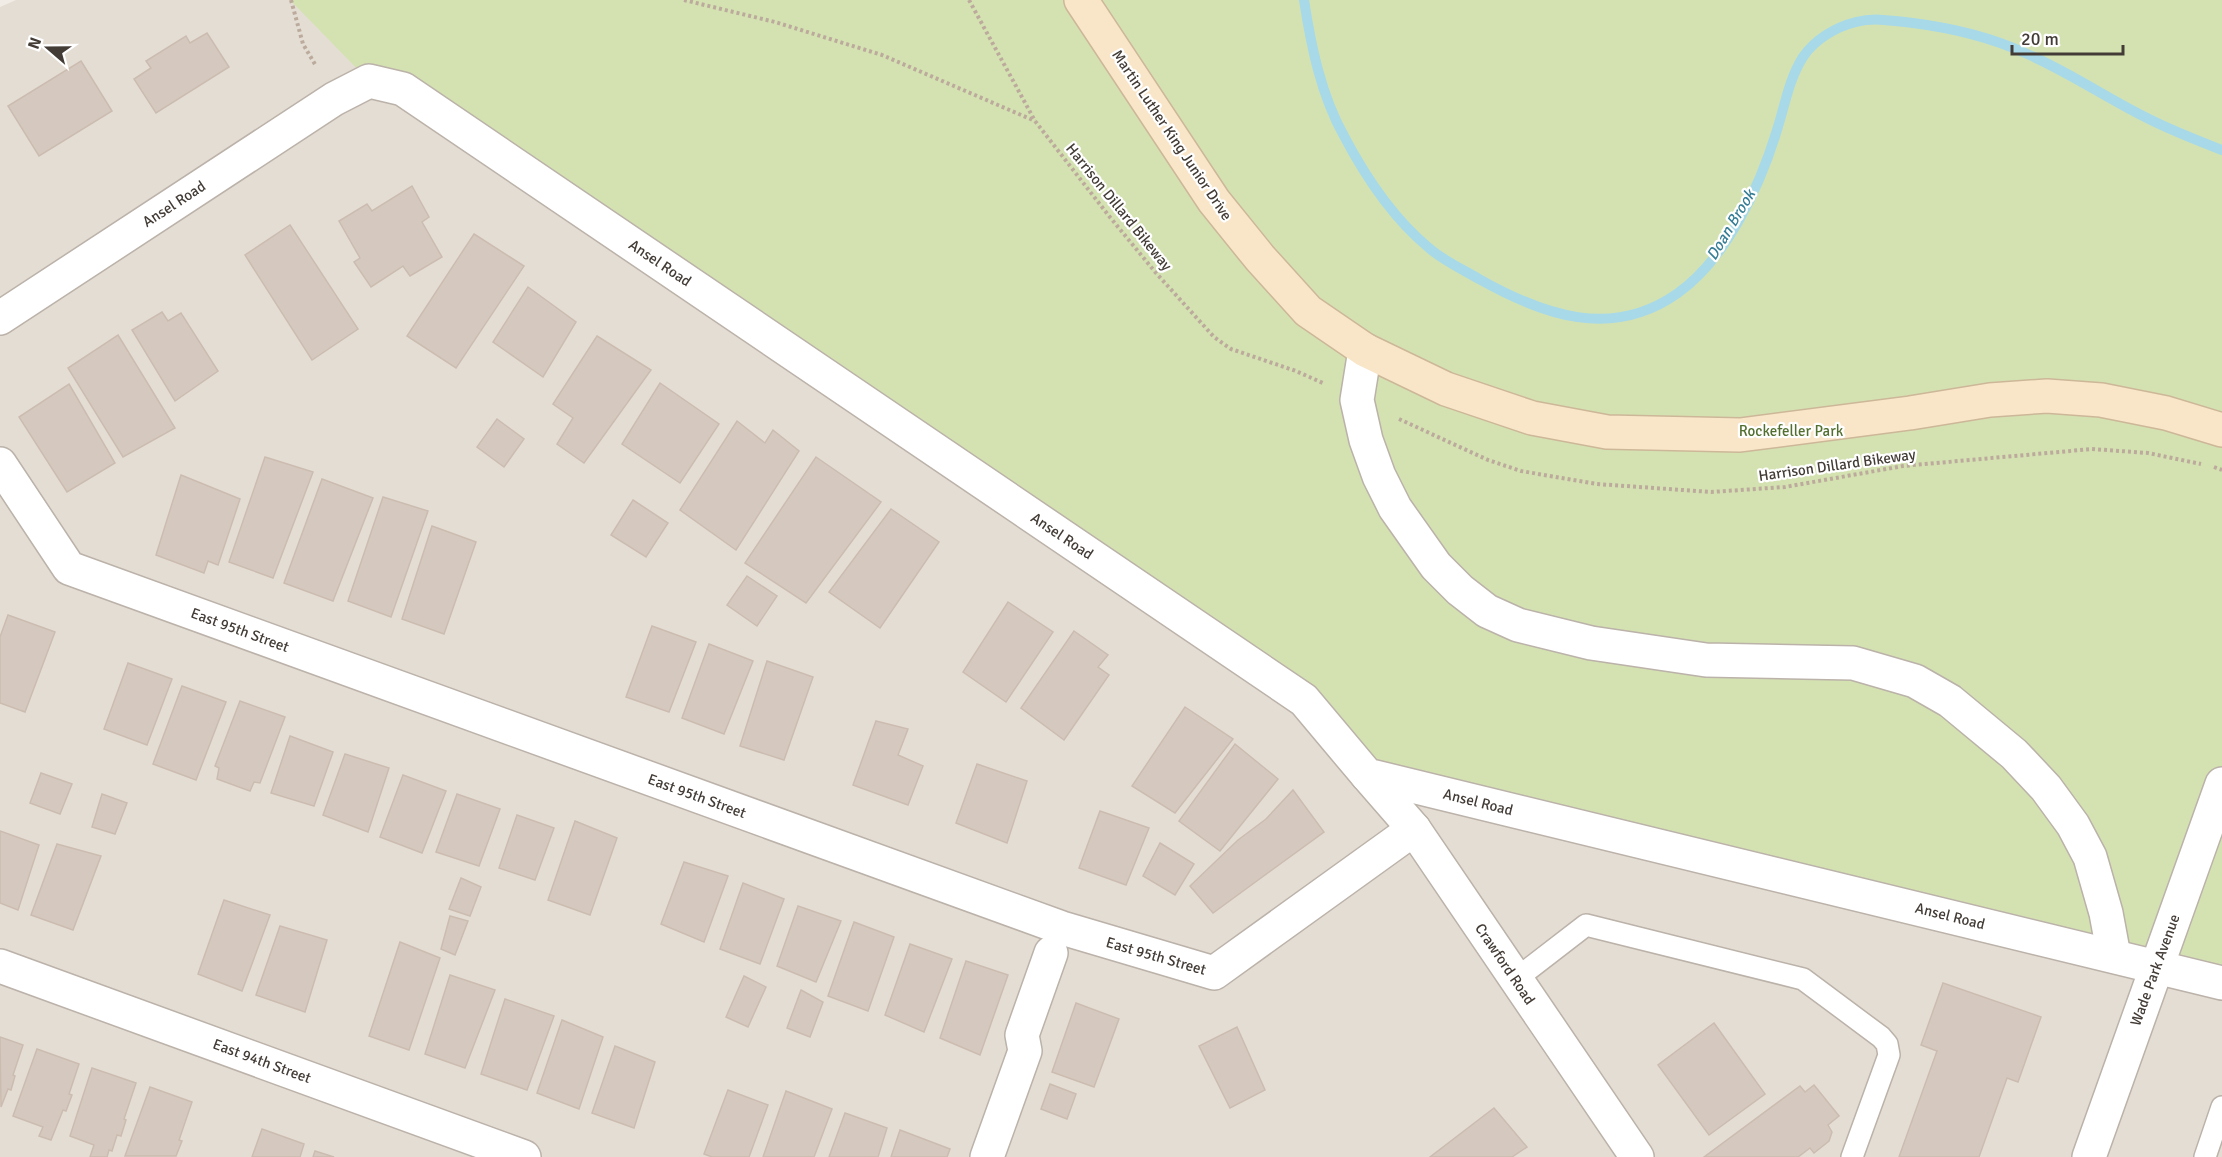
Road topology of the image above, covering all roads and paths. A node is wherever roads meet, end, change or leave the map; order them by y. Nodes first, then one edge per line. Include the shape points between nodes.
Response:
1 (291, 0) edge
2 (684, 0) edge
3 (969, 0) edge
4 (1081, 0) edge
5 (316, 66) dead end
6 (1035, 121) junction
7 (0, 318) edge
8 (1365, 350) junction
9 (1303, 374) dead end
10 (1394, 417) dead end
11 (2222, 430) edge
12 (0, 464) edge
13 (2222, 470) edge
14 (1367, 775) junction
15 (2222, 784) edge
16 (1414, 829) junction
17 (1051, 953) dead end
18 (2114, 956) junction
19 (0, 966) edge
20 (2157, 966) junction
21 (1516, 979) junction
22 (2222, 983) edge
23 (2222, 1107) edge
24 (524, 1157) edge
25 (987, 1157) edge
26 (1637, 1157) edge
27 (1852, 1157) edge
28 (2089, 1157) edge
29 (2205, 1157) edge

1 - 5 path via 303,44
2 - 6 path via 818,34 882,56
3 - 6 path, Harrison Dillard Bikeway
4 - 8 main road, Martin Luther King Junior Drive via 1214,201 1260,258 1308,312
6 - 9 path, Harrison Dillard Bikeway via 1149,265 1214,337 1240,353
7 - 14 street, Ansel Road via 334,99 369,81 403,89 1304,700
8 - 11 main road, Martin Luther King Junior Drive via 1446,389 1532,418 1607,432 1740,435 1990,400 2047,396 2102,400
8 - 18 street via 1357,400 1379,476 1411,531 1436,566 1460,590 1487,611 1518,626 1591,643 1706,660 1853,663 1924,686 1950,701 2014,754 2073,825 2090,857
10 - 13 path, Harrison Dillard Bikeway via 1521,471 1640,488 1711,492 1785,487 1903,466 2092,449 2148,453
12 - 16 street, East 95th Street via 69,568 1062,928 1214,973
14 - 16 street, Crawford Road
14 - 18 street, Ansel Road
15 - 20 street, Wade Park Avenue
16 - 21 street, Crawford Road
17 - 25 street via 1022,1035 1025,1051
18 - 20 street, Ansel Road
19 - 24 street, East 94th Street
20 - 22 street, Ansel Road
20 - 28 street, Wade Park Avenue
21 - 26 street, Crawford Road
21 - 27 lane via 1586,925 1803,979 1887,1044 1889,1055
23 - 29 lane

